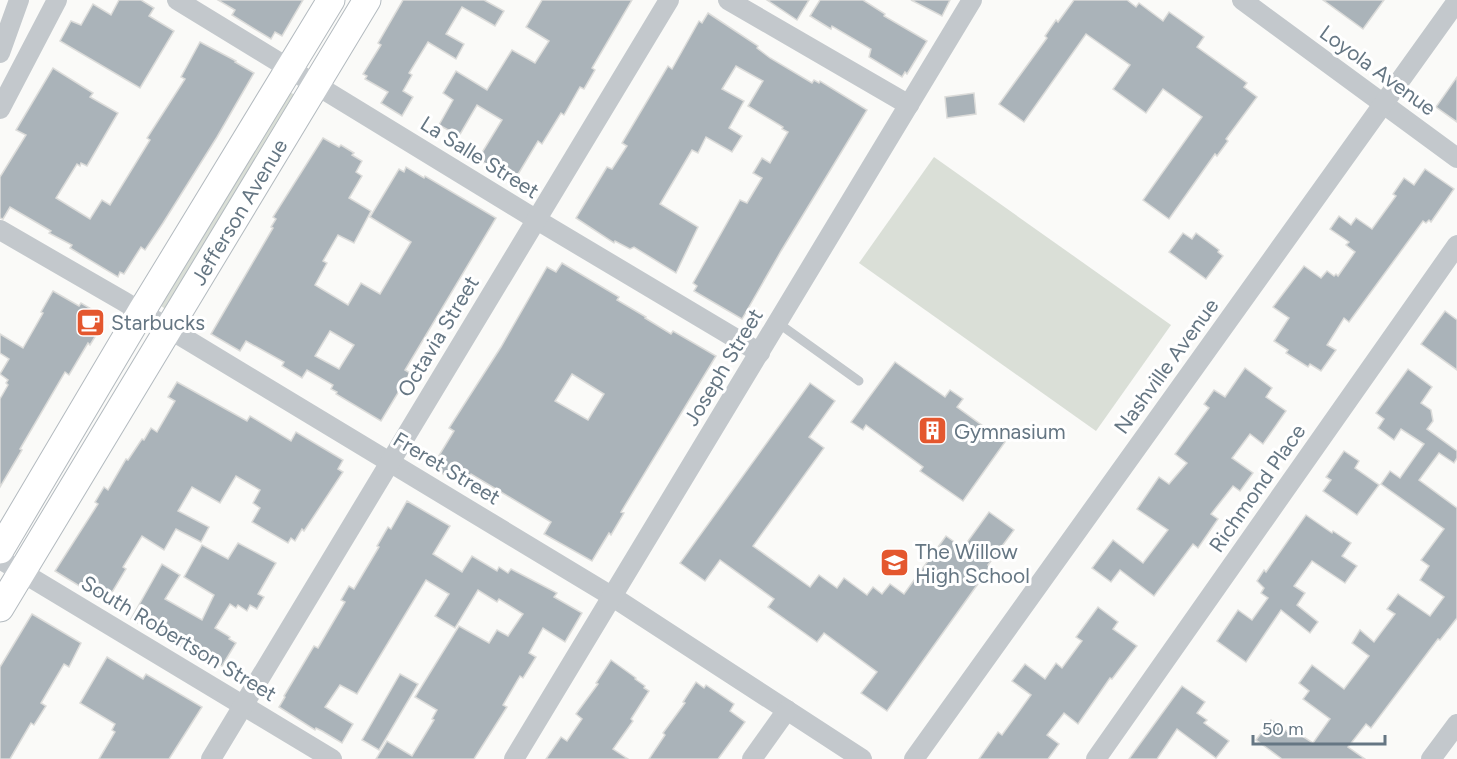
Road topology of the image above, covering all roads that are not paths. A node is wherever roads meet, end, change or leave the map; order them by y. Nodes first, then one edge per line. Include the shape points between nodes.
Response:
1 (19, 0) edge
2 (57, 0) edge
3 (177, 0) edge
4 (331, 0) edge
5 (367, 0) edge
6 (669, 0) edge
7 (728, 0) edge
8 (972, 0) edge
9 (1242, 0) edge
10 (1457, 1) edge
11 (0, 52) edge
12 (290, 68) junction
13 (316, 84) junction
14 (1383, 104) junction
15 (909, 105) junction
16 (0, 109) edge
17 (1457, 158) edge
18 (537, 220) junction
19 (0, 230) edge
20 (1457, 245) edge
21 (141, 312) junction
22 (777, 323) junction
23 (169, 329) junction
24 (760, 353) junction
25 (859, 381) dead end
26 (390, 462) junction
27 (0, 550) edge
28 (11, 566) edge
29 (614, 597) junction
30 (0, 608) edge
31 (244, 704) junction
32 (787, 711) junction
33 (1457, 724) edge
34 (211, 759) edge
35 (332, 759) edge
36 (514, 759) edge
37 (752, 759) edge
38 (862, 759) edge
39 (914, 759) edge
40 (1096, 759) edge
41 (1431, 759) edge

1 - 11 street
2 - 16 street
3 - 12 street, La Salle Street
4 - 12 street, Jefferson Avenue
5 - 13 street, Jefferson Avenue
6 - 18 street, Octavia Street
7 - 15 street
8 - 15 street, Joseph Street
9 - 14 street, Loyola Avenue
10 - 14 street, Nashville Avenue
12 - 13 street, La Salle Street
12 - 21 street, Jefferson Avenue
13 - 18 street, La Salle Street
13 - 23 street, Jefferson Avenue
14 - 17 street, Loyola Avenue
14 - 39 street, Nashville Avenue
15 - 22 street, Joseph Street
18 - 24 street, La Salle Street
18 - 26 street, Octavia Street
19 - 21 street, Freret Street
20 - 40 street, Richmond Place
21 - 23 street, Freret Street
21 - 27 street, Jefferson Avenue
22 - 24 street, Joseph Street
22 - 25 lane
23 - 26 street, Freret Street
23 - 28 street, Jefferson Avenue
24 - 29 street, Joseph Street
26 - 29 street, Freret Street
26 - 31 street, Octavia Street
28 - 30 street, Jefferson Avenue
28 - 31 street, South Robertson Street
29 - 32 street, Freret Street
29 - 36 street, Joseph Street
31 - 34 street, Octavia Street
31 - 35 street, South Robertson Street
32 - 37 street
32 - 38 street, Freret Street
33 - 41 street

